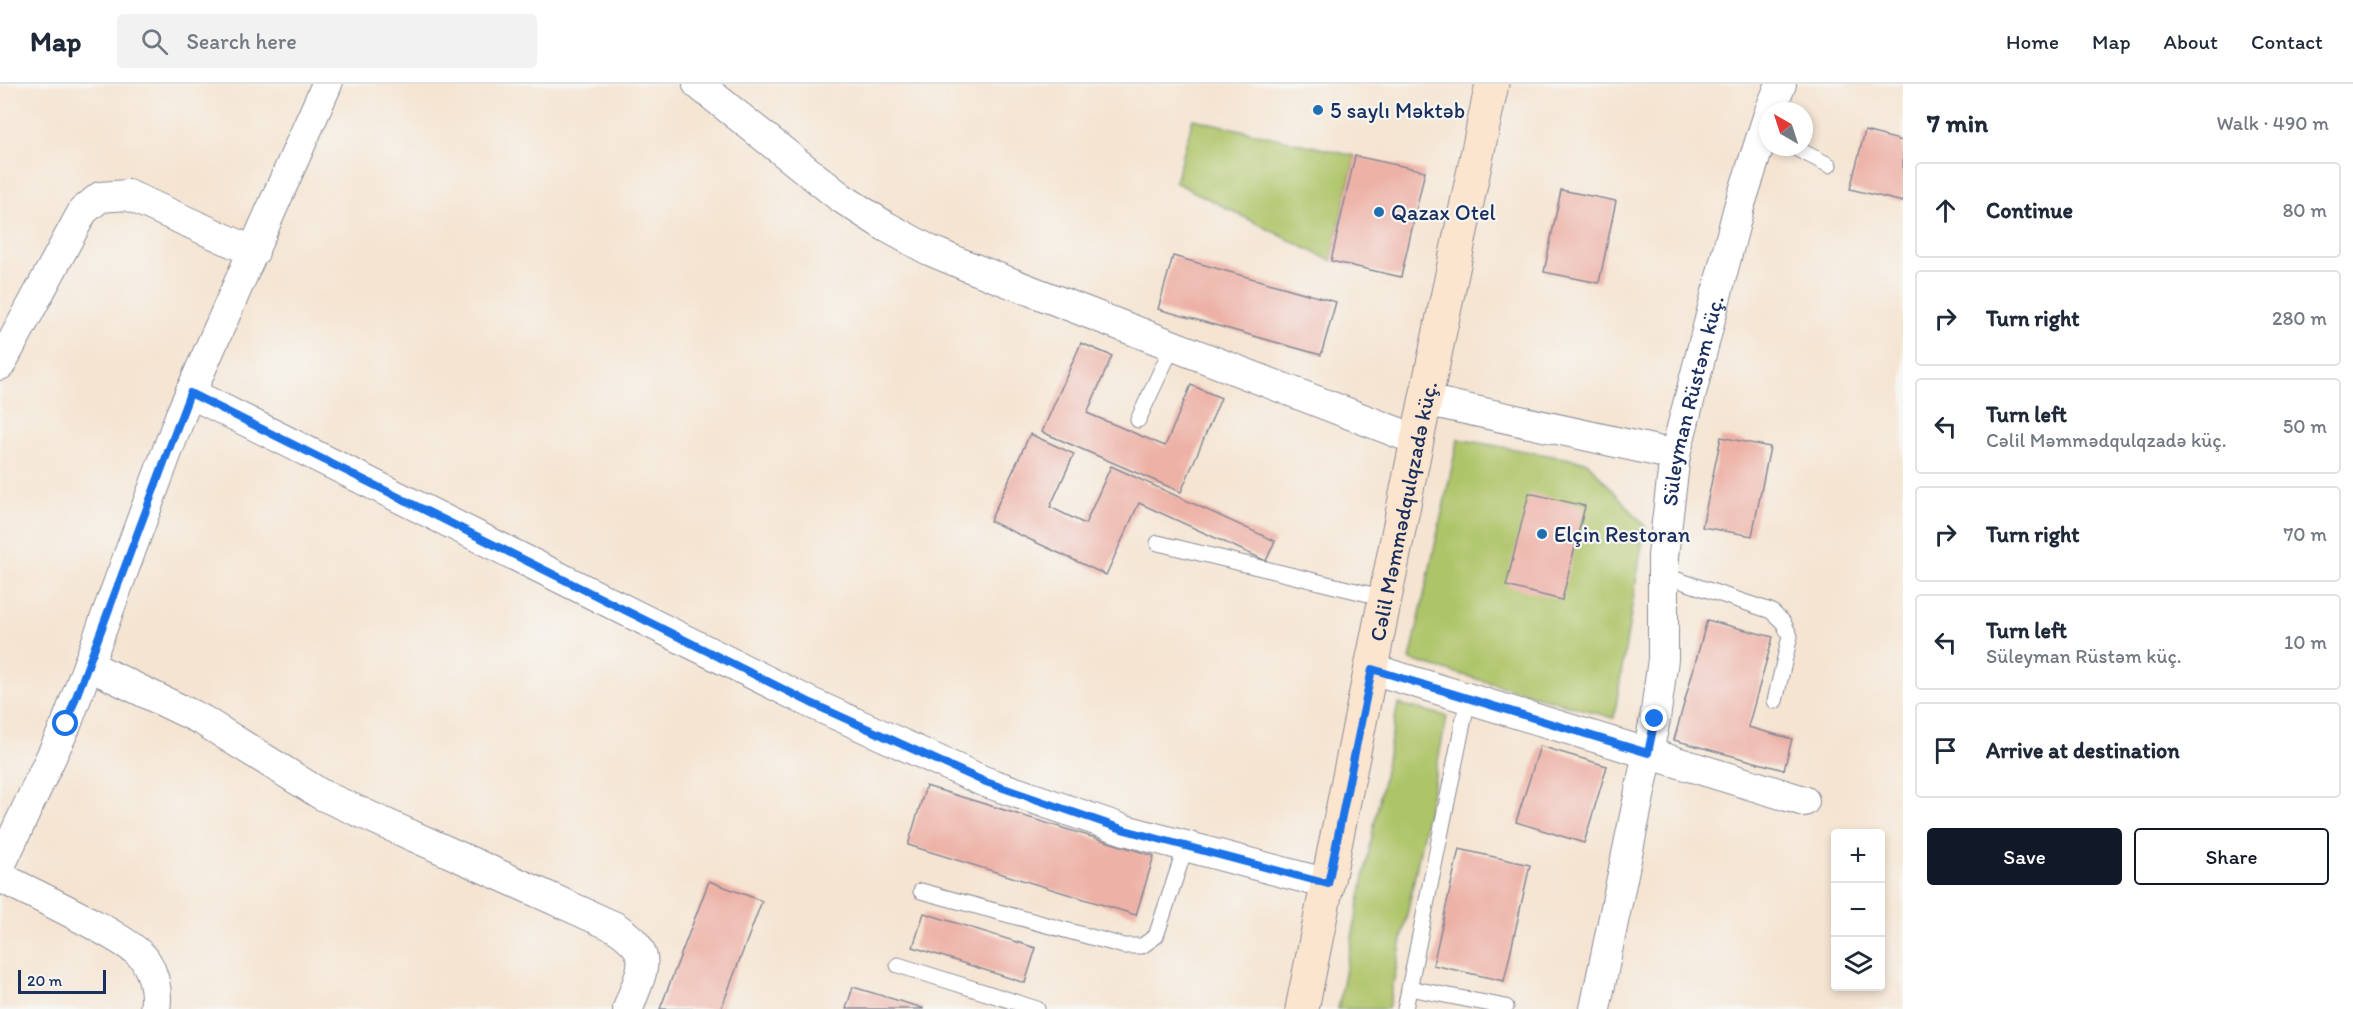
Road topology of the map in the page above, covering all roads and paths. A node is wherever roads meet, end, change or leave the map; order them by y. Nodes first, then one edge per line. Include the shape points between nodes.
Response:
1 (327, 84) edge
2 (698, 84) edge
3 (1492, 84) edge
4 (1781, 84) edge
5 (1775, 102) edge
6 (1759, 148) edge
7 (1811, 156) edge
8 (1829, 165) dead end
9 (254, 252) junction
10 (1173, 345) junction
11 (0, 365) edge
12 (190, 393) junction
13 (1425, 400) junction
14 (1138, 420) dead end
15 (1417, 440) junction
16 (1675, 455) junction
17 (1158, 543) dead end
18 (1663, 574) junction
19 (1385, 598) junction
20 (88, 665) junction
21 (1372, 669) junction
22 (1468, 698) junction
23 (1775, 701) dead end
24 (1648, 753) junction
25 (1804, 801) dead end
26 (1186, 846) junction
27 (0, 866) edge
28 (0, 877) edge
29 (1328, 884) junction
30 (921, 891) dead end
31 (898, 965) dead end
32 (1409, 988) junction
33 (1506, 1007) dead end
34 (155, 1009) edge
35 (628, 1009) edge
36 (1037, 1009) edge
37 (1302, 1009) edge
38 (1405, 1009) edge
39 (1595, 1009) edge

1 - 9 street
2 - 10 street via 840,197 885,226 967,266
3 - 13 street, Cəlil Məmmədqulqzadə küç.
4 - 5 street, Süleyman Rüstəm küç.
6 - 16 street, Süleyman Rüstəm küç. via 1739,207
7 - 8 lane
9 - 11 street via 128,195 100,197 83,212
9 - 12 street
10 - 14 lane
10 - 15 street
12 - 20 street
12 - 26 street via 811,703 983,781 1125,830
13 - 15 street, Cəlil Məmmədqulqzadə küç.
13 - 16 street
15 - 19 street, Cəlil Məmmədqulqzadə küç.
16 - 18 street, Süleyman Rüstəm küç. via 1667,504
17 - 19 lane
18 - 23 lane via 1772,611 1783,622 1790,636
18 - 24 street, Süleyman Rüstəm küç. via 1663,659
19 - 21 street, Cəlil Məmmədqulqzadə küç.
20 - 27 street via 66,724
20 - 35 street via 202,720 322,795 634,939 643,952 642,968
21 - 22 street
21 - 29 street, Cəlil Məmmədqulqzadə küç.
22 - 24 street
22 - 32 lane
24 - 25 street
24 - 39 street, Süleyman Rüstəm küç.
26 - 29 street
26 - 30 lane via 1156,936 1142,946 1124,946
28 - 34 street via 125,942 144,958 157,999
29 - 37 street, Cəlil Məmmədqulqzadə küç.
31 - 36 lane
32 - 33 lane
32 - 38 lane

